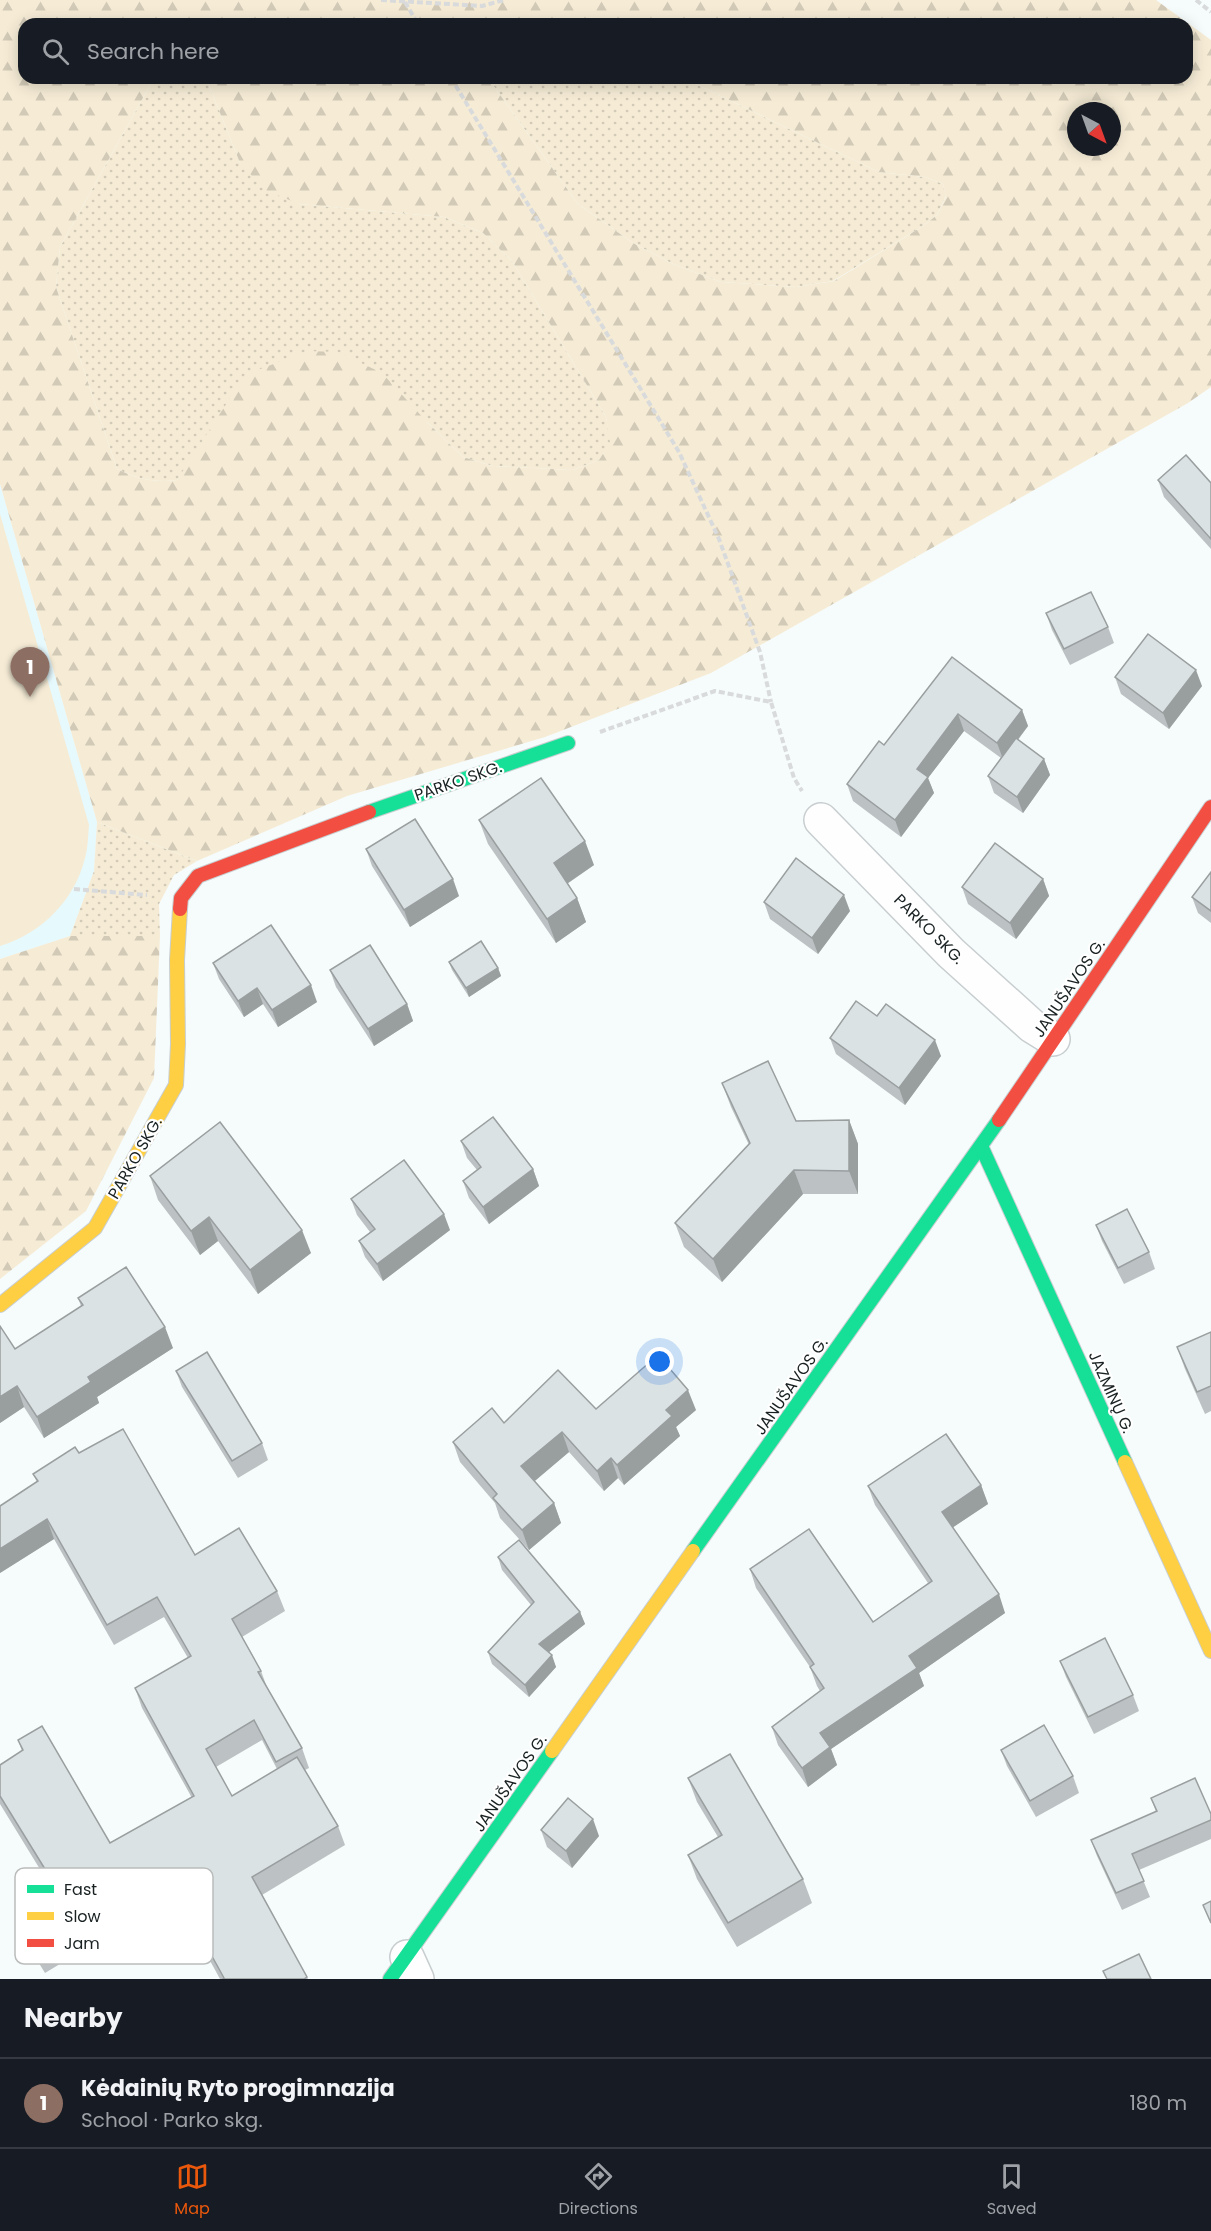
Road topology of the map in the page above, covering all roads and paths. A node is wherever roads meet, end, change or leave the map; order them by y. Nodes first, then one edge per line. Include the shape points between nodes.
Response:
1 (381, 0) edge
2 (504, 0) edge
3 (1196, 0) edge
4 (404, 1) edge
5 (1211, 4) edge
6 (1206, 8) junction
7 (1211, 12) edge
8 (414, 18) edge
9 (455, 84) edge
10 (771, 702) junction
11 (568, 743) joint
12 (1211, 807) edge
13 (821, 820) joint
14 (74, 889) dead end
15 (181, 898) junction
16 (1053, 1039) junction
17 (981, 1146) junction
18 (0, 1305) edge
19 (1211, 1651) edge
20 (405, 1972) edge

1 - 4 path
2 - 4 path via 482,6
3 - 6 path
4 - 8 path
5 - 6 path
6 - 7 path
9 - 10 path via 679,452 719,539 760,652
10 - 11 path via 715,691
10 - 13 path via 794,778
11 - 15 street, PARKO SKG. via 198,876
12 - 16 street, JANUŠAVOS G.
13 - 16 street, PARKO SKG. via 951,952 1032,1026
14 - 15 path
15 - 18 street, PARKO SKG. via 176,1085 95,1228
16 - 17 street, JANUŠAVOS G.
17 - 19 street, JAZMINŲ G.
17 - 20 street, JANUŠAVOS G.

